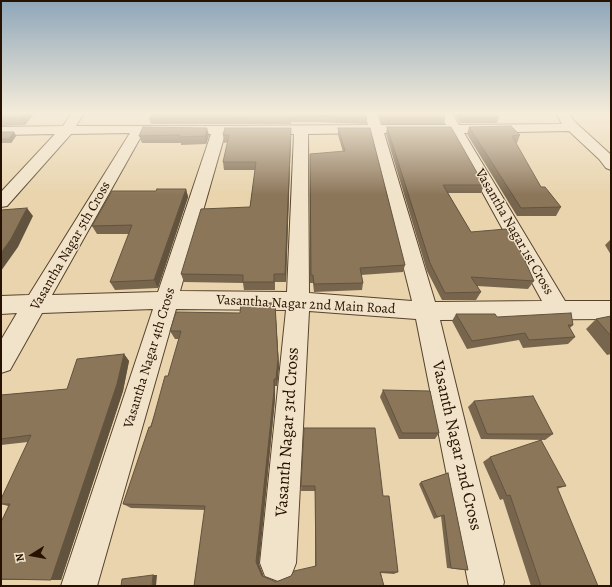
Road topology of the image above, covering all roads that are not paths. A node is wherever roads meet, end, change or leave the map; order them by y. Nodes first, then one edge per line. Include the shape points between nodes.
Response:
1 (57, 140) edge
2 (132, 140) edge
3 (216, 140) edge
4 (302, 140) edge
5 (378, 140) edge
6 (461, 140) edge
7 (588, 140) edge
8 (611, 165) edge
9 (1, 202) edge
10 (168, 300) junction
11 (298, 302) junction
12 (37, 304) junction
13 (1, 305) edge
14 (558, 310) junction
15 (611, 310) edge
16 (426, 311) junction
17 (1, 362) edge
18 (278, 563) dead end
19 (486, 582) dead end
20 (79, 586) edge

1 - 9 street
2 - 12 street, Vasantha Nagar 5th Cross
3 - 10 street, Vasantha Nagar 4th Cross
4 - 11 street, Vasanth Nagar 3rd Cross
5 - 16 street, Vasanth Nagar 2nd Cross
6 - 14 street, Vasantha Nagar 1st Cross
7 - 8 street
10 - 11 street, Vasantha Nagar 2nd Main Road
10 - 12 street, Vasantha Nagar 2nd Main Road
10 - 20 street, Vasantha Nagar 4th Cross
11 - 16 street, Vasantha Nagar 2nd Main Road
11 - 18 street, Vasanth Nagar 3rd Cross
12 - 13 street, Vasantha Nagar 2nd Main Road
12 - 17 street, Vasantha Nagar 5th Cross
14 - 15 street, Vasantha Nagar 2nd Main Road
14 - 16 street, Vasantha Nagar 2nd Main Road
16 - 19 street, Vasanth Nagar 2nd Cross

